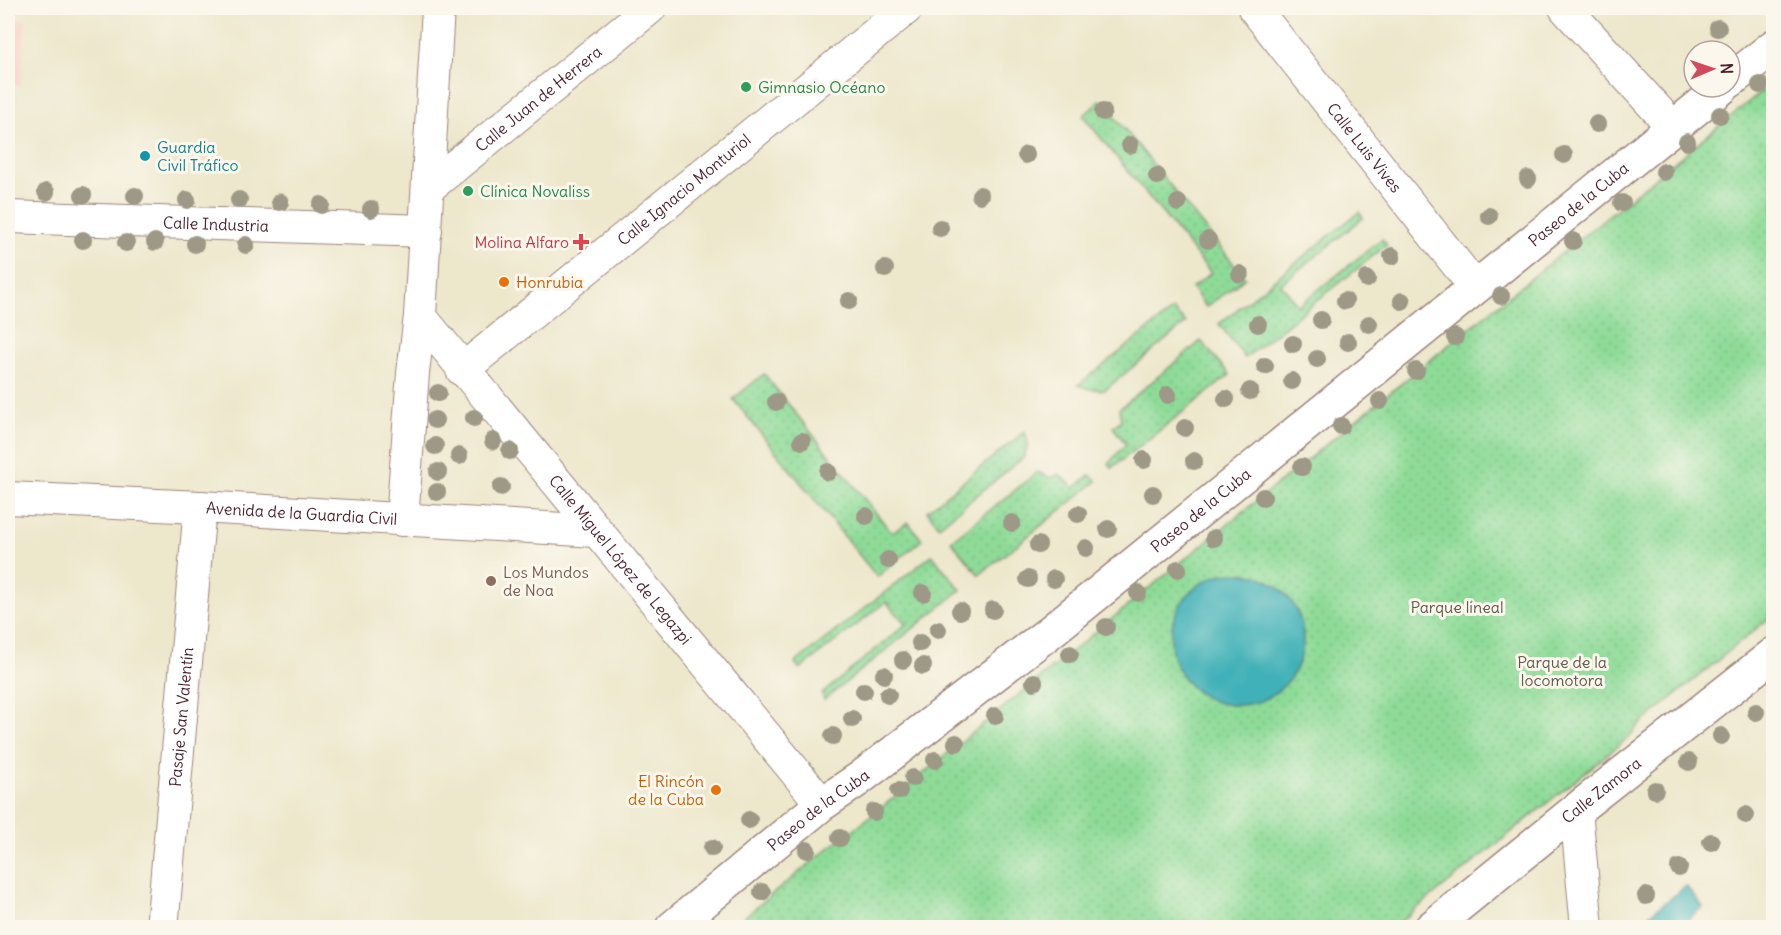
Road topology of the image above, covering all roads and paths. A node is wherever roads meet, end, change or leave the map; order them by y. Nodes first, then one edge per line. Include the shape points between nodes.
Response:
1 (438, 8) edge
2 (650, 8) edge
3 (907, 8) edge
4 (1254, 8) edge
5 (1565, 8) edge
6 (1773, 46) edge
7 (1742, 71) edge
8 (1708, 99) edge
9 (1673, 127) junction
10 (428, 188) junction
11 (8, 217) edge
12 (426, 231) junction
13 (1475, 287) junction
14 (420, 316) junction
15 (462, 370) junction
16 (8, 498) edge
17 (200, 507) junction
18 (402, 520) junction
19 (596, 531) junction
20 (1773, 654) edge
21 (822, 804) junction
22 (1576, 810) junction
23 (162, 927) edge
24 (672, 927) edge
25 (1431, 927) edge
26 (1587, 927) edge

1 - 10 street
2 - 10 street, Calle Juan de Herrera
3 - 15 street, Calle Ignacio Monturiol
4 - 13 street, Calle Luis Vives
5 - 9 street
6 - 7 main road
8 - 9 main road, Paseo de la Cuba
9 - 13 main road, Paseo de la Cuba
10 - 12 street
11 - 12 street, Calle Industria
12 - 14 street
13 - 21 main road, Paseo de la Cuba via 1050,632
14 - 15 street, Calle Miguel López de Legazpi
14 - 18 street
15 - 19 street, Calle Miguel López de Legazpi
16 - 17 street, Avenida de la Guardia Civil
17 - 18 street, Avenida de la Guardia Civil
17 - 23 street, Pasaje San Valentín
18 - 19 street, Avenida de la Guardia Civil
19 - 21 street, Calle Miguel López de Legazpi
20 - 22 main road, Calle Zamora
21 - 24 main road, Paseo de la Cuba
22 - 25 main road, Calle Zamora
22 - 26 street

